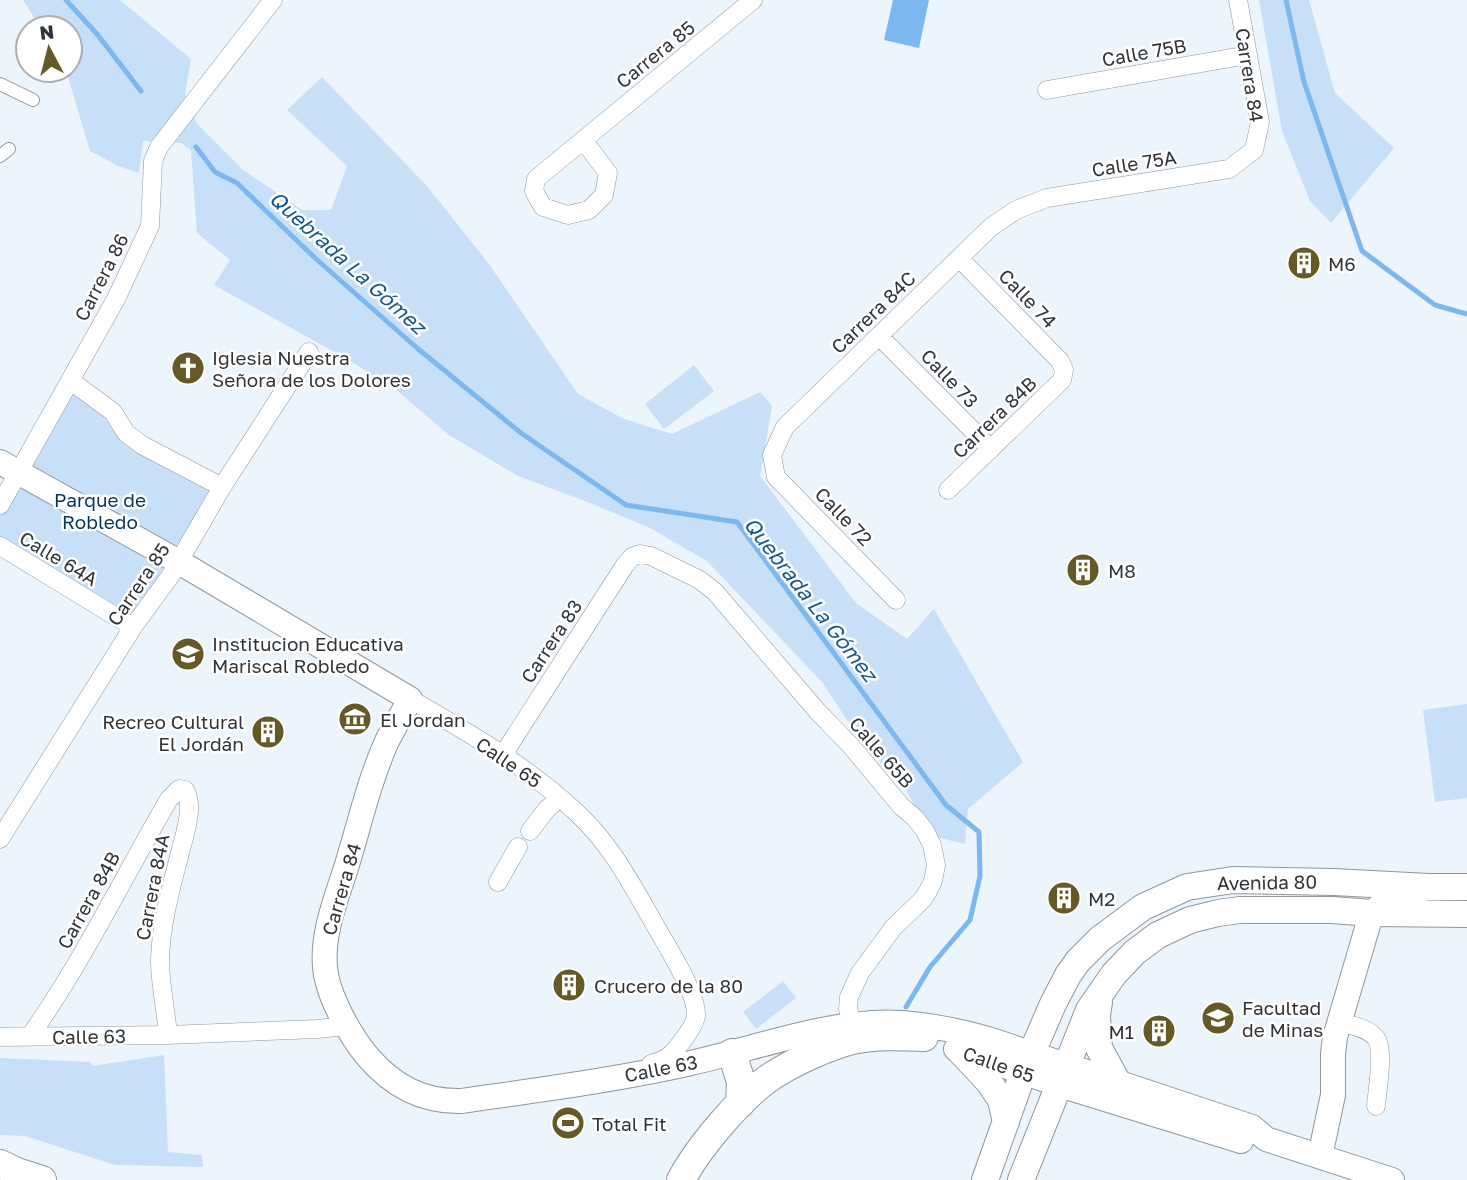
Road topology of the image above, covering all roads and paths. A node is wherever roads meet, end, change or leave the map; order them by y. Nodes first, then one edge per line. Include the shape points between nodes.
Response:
1 (273, 0) edge
2 (754, 0) edge
3 (1238, 0) edge
4 (1248, 55) junction
5 (0, 84) edge
6 (1047, 90) dead end
7 (33, 100) dead end
8 (583, 140) junction
9 (1254, 150) joint
10 (1016, 209) joint
11 (959, 258) junction
12 (879, 336) junction
13 (309, 352) dead end
14 (1064, 370) joint
15 (71, 381) junction
16 (991, 449) junction
17 (772, 455) joint
18 (9, 467) edge
19 (222, 487) junction
20 (948, 490) dead end
21 (0, 505) edge
22 (0, 546) edge
23 (640, 554) joint
24 (179, 562) junction
25 (896, 600) dead end
26 (133, 627) junction
27 (410, 699) junction
28 (505, 758) junction
29 (185, 790) joint
30 (560, 798) junction
31 (530, 831) dead end
32 (0, 839) edge
33 (518, 847) dead end
34 (498, 882) dead end
35 (1428, 887) junction
36 (1467, 887) edge
37 (1372, 913) junction
38 (1467, 914) edge
39 (1101, 992) junction
40 (1338, 1021) junction
41 (853, 1025) junction
42 (346, 1026) junction
43 (913, 1030) junction
44 (168, 1035) junction
45 (0, 1037) edge
46 (30, 1037) junction
47 (959, 1050) junction
48 (732, 1053) junction
49 (1027, 1063) junction
50 (621, 1076) junction
51 (1064, 1076) junction
52 (1118, 1083) junction
53 (419, 1095) joint
54 (740, 1104) junction
55 (1376, 1106) dead end
56 (1006, 1122) junction
57 (1254, 1136) junction
58 (1320, 1156) junction
59 (0, 1164) edge
60 (42, 1180) edge
61 (681, 1180) edge
62 (985, 1180) edge
63 (1021, 1180) edge
64 (1392, 1180) edge

1 - 15 street, Carrera 86 via 159,148 153,161 150,226
2 - 8 street, Carrera 85
3 - 4 street, Carrera 84
4 - 6 street, Calle 75B
4 - 9 street, Carrera 84 via 1260,122
5 - 7 street
8 - 8 street, Carrera 85 via 608,173 604,195 589,210 568,215 543,207 534,191 536,179
9 - 10 street, Calle 75A via 1229,169 1048,198
10 - 11 street, Carrera 84C
11 - 12 street, Carrera 84C
11 - 14 street, Calle 74
12 - 16 street, Calle 73
12 - 17 street, Carrera 84C via 785,427
13 - 19 street, Carrera 85
14 - 16 street, Carrera 84B via 1062,380
15 - 18 street, Carrera 86
15 - 19 street via 113,412 126,433 142,445
16 - 20 street, Carrera 84B
17 - 25 street, Calle 72 via 776,477
18 - 21 street, Carrera 86
18 - 24 main road, Calle 65
19 - 24 street, Carrera 85
22 - 26 street, Calle 64A
23 - 28 street, Carrera 83 via 625,565
23 - 41 street, Calle 65B via 700,580 715,592 915,817 932,845 936,865 928,891 883,941 851,990 848,1009
24 - 26 street, Carrera 85
24 - 27 main road, Calle 65
26 - 32 street, Carrera 85
27 - 28 street, Calle 65
27 - 42 main road, Carrera 84 via 374,778 327,931 325,970
28 - 30 street, Calle 65
29 - 44 street, Carrera 84A via 188,821 162,932
29 - 46 street, Carrera 84B via 179,789 169,799 85,950
30 - 31 street
30 - 50 street, Calle 65 via 607,845 669,946 695,1005 693,1027 669,1057
33 - 34 street
35 - 36 main road, Avenida 80
35 - 37 main road via 1384,902
35 - 49 main road, Avenida 80 via 1252,879 1187,887 1155,901 1109,931 1079,961 1061,988
37 - 38 main road, Avenida 80
37 - 39 main road, Avenida 80 via 1240,910 1190,920 1135,952
37 - 40 main road
39 - 51 main road, Avenida 80 via 1089,1010
39 - 52 main road via 1099,1048
40 - 55 street via 1377,1037 1381,1049
40 - 58 main road via 1332,1054 1333,1095
41 - 43 main road, Calle 63 via 875,1022
41 - 48 main road, Calle 63
42 - 44 street, Calle 63
42 - 53 main road, Carrera 84 via 378,1068
43 - 47 main road, Calle 65
43 - 49 main road, Calle 65 via 966,1033
43 - 54 highway via 837,1045 789,1066
44 - 46 street, Calle 63
45 - 46 street, Calle 63
47 - 49 main road, Calle 65
47 - 56 main road via 989,1082 1001,1101
48 - 50 main road, Calle 63
48 - 54 highway via 740,1073
49 - 51 main road, Calle 65
49 - 56 main road, Avenida 80
50 - 53 main road, Calle 63 via 461,1101
51 - 52 main road, Calle 65
51 - 57 main road, Calle 65
51 - 63 main road, Avenida 80
52 - 57 main road, Calle 65
54 - 61 highway via 706,1142
56 - 62 main road, Avenida 80
57 - 58 main road, Calle 65
58 - 64 main road, Calle 65
59 - 60 highway

